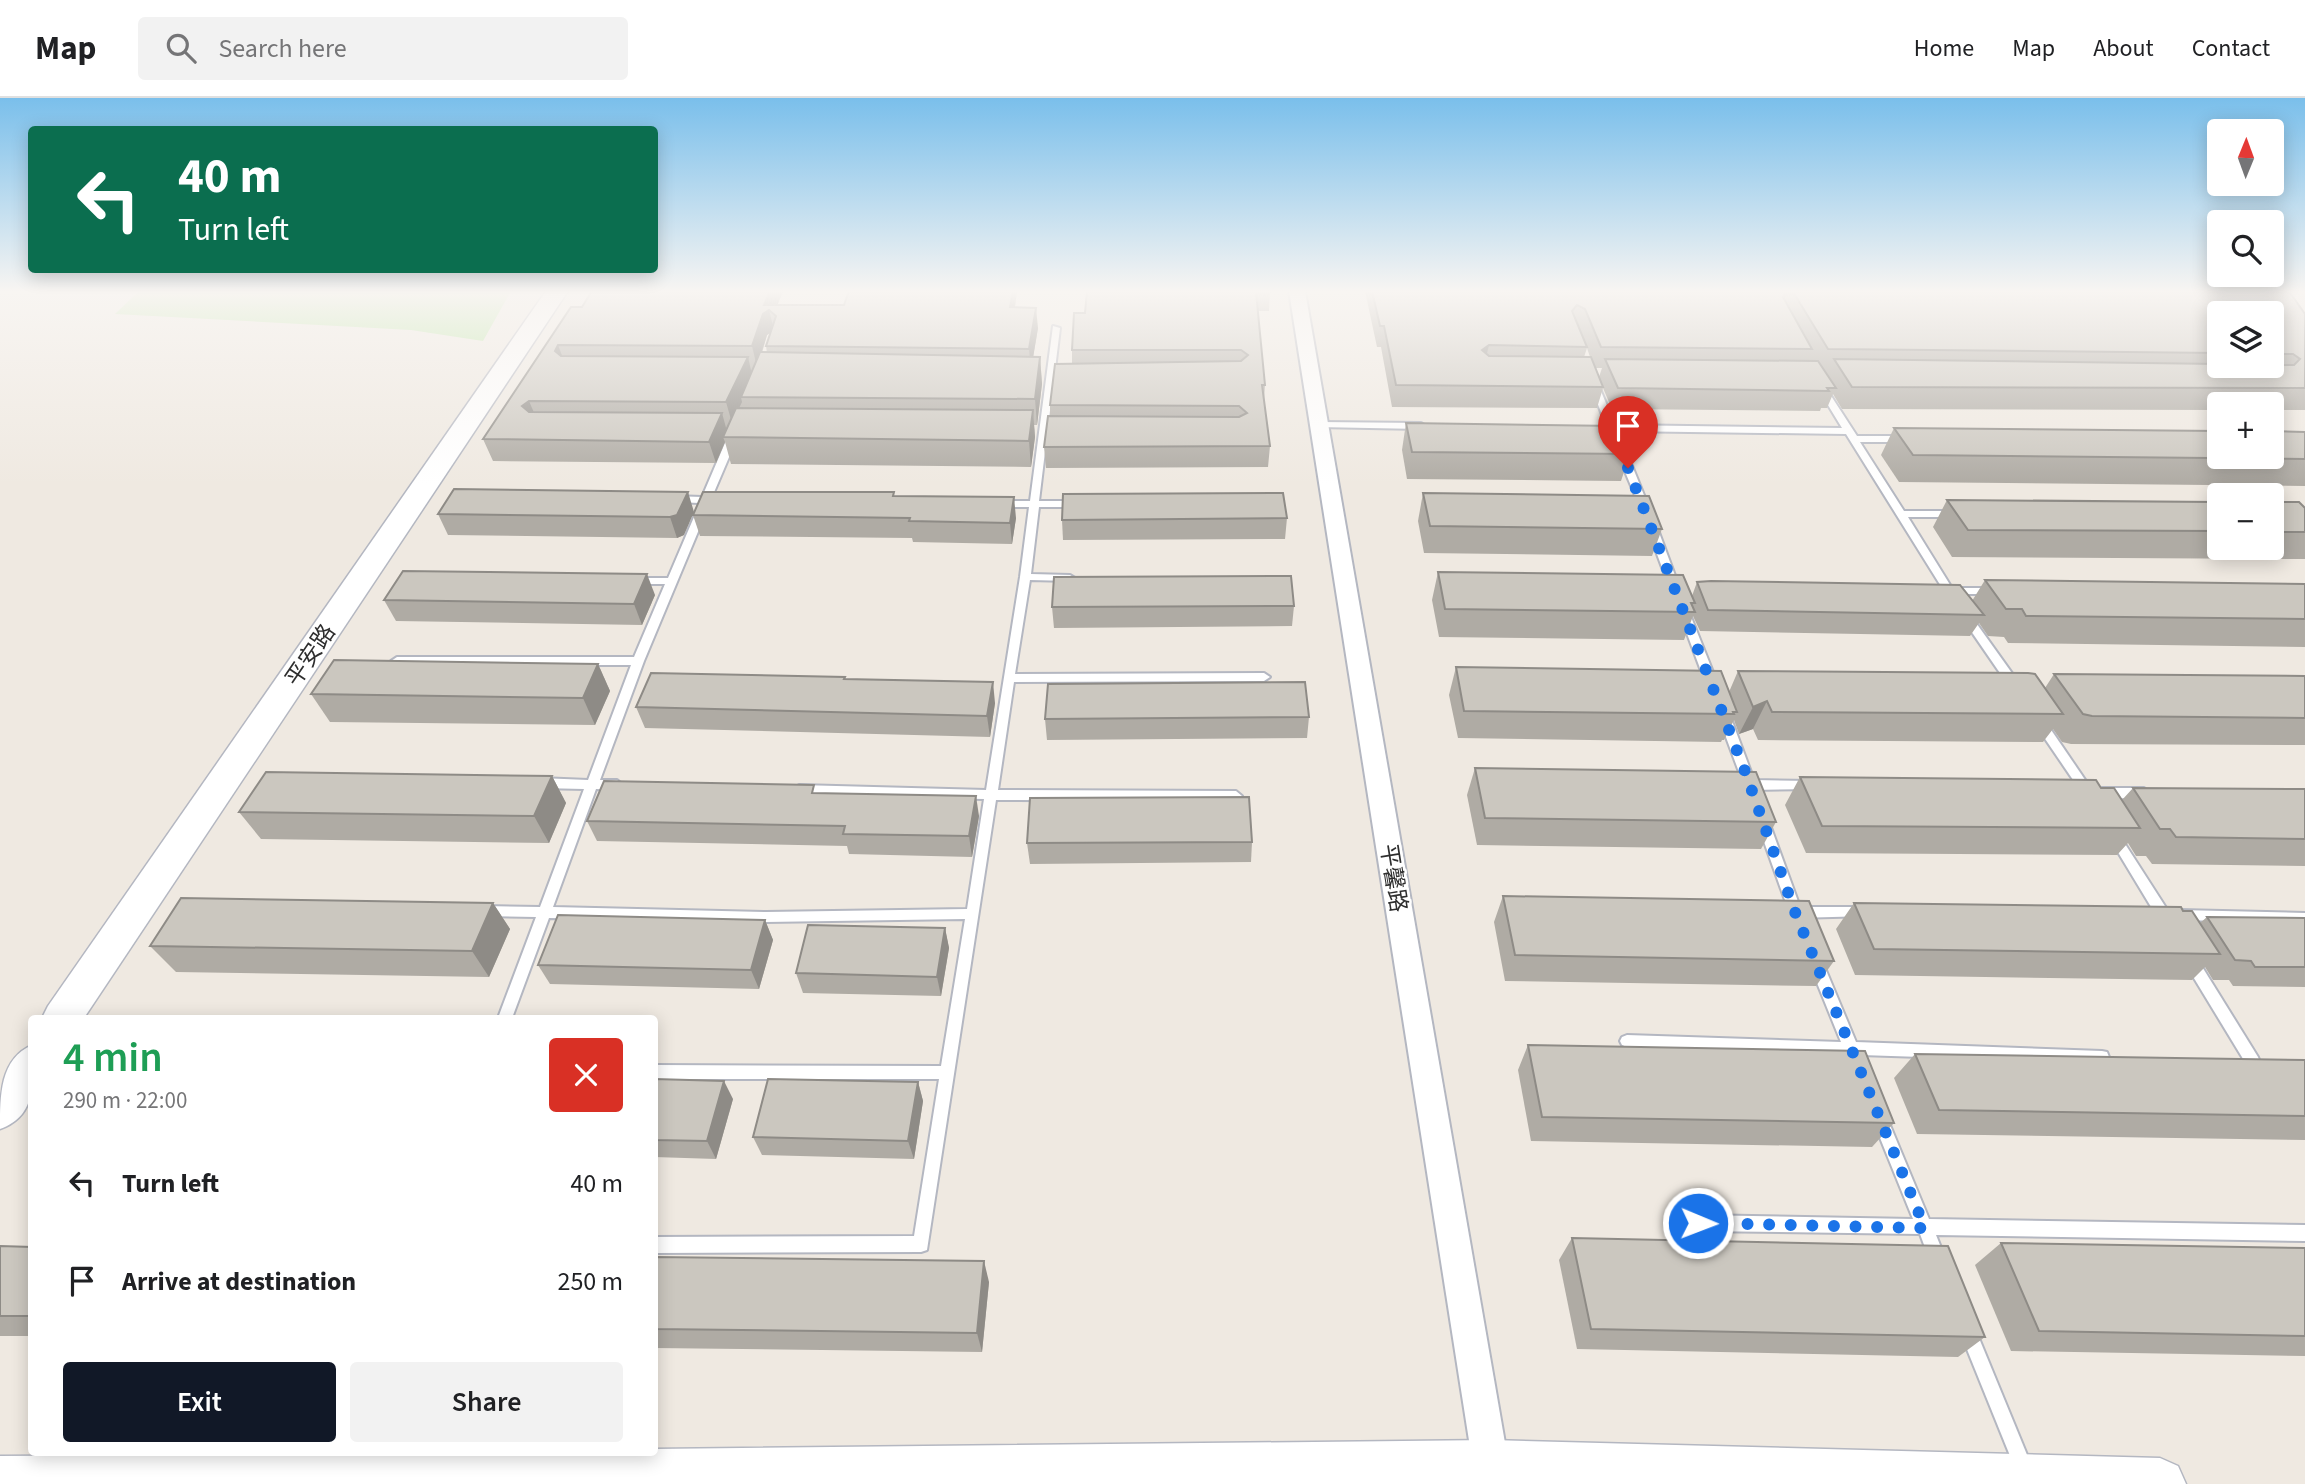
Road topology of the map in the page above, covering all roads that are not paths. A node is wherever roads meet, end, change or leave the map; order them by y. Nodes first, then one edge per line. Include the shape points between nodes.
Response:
1 (513, 356) edge
2 (1053, 356) edge
3 (1308, 356) edge
4 (1590, 373) edge
5 (1037, 376) edge
6 (1050, 376) junction
7 (1064, 376) edge
8 (1814, 376) edge
9 (1320, 425) junction
10 (1431, 426) edge
11 (1605, 428) junction
12 (723, 430) edge
13 (1029, 432) edge
14 (1043, 432) junction
15 (1057, 432) edge
16 (1851, 435) junction
17 (1922, 439) edge
18 (664, 499) edge
19 (705, 500) junction
20 (733, 500) edge
21 (993, 504) edge
22 (1089, 504) edge
23 (1034, 505) junction
24 (1901, 514) junction
25 (1970, 514) edge
26 (1025, 577) junction
27 (1078, 579) edge
28 (618, 580) edge
29 (671, 581) junction
30 (1935, 591) edge
31 (1948, 591) junction
32 (2002, 591) edge
33 (397, 661) edge
34 (638, 661) junction
35 (1265, 677) dead end
36 (1008, 684) junction
37 (2002, 686) edge
38 (2015, 686) junction
39 (993, 689) edge
40 (2026, 692) edge
41 (2030, 708) edge
42 (523, 782) edge
43 (592, 784) junction
44 (634, 786) edge
45 (1830, 786) edge
46 (785, 790) edge
47 (2155, 793) edge
48 (1750, 794) junction
49 (991, 795) junction
50 (1237, 796) edge
51 (2108, 826) edge
52 (475, 911) edge
53 (545, 912) junction
54 (1877, 912) edge
55 (972, 914) junction
56 (2156, 915) junction
57 (2305, 918) edge
58 (1811, 949) edge
59 (64, 1015) edge
60 (506, 1015) edge
61 (1627, 1041) dead end
62 (1851, 1048) junction
63 (2115, 1057) edge
64 (2239, 1061) edge
65 (28, 1069) edge
66 (658, 1072) edge
67 (947, 1073) junction
68 (1862, 1074) edge
69 (1872, 1100) edge
70 (0, 1110) edge
71 (1698, 1223) dead end
72 (1925, 1228) junction
73 (2305, 1233) edge
74 (658, 1245) edge
75 (1946, 1278) edge
76 (1961, 1316) edge
77 (1491, 1466) junction
78 (1171, 1477) edge
79 (1828, 1480) edge
80 (2028, 1480) junction
81 (0, 1482) edge
82 (2160, 1484) edge

1 - 59 street, 平安路
2 - 6 lane
3 - 9 street, 平馨路
4 - 11 lane
5 - 6 lane
6 - 7 lane
6 - 14 lane
8 - 16 lane
9 - 10 lane
9 - 77 street, 平馨路
11 - 16 lane
11 - 48 lane via 1676,590
12 - 19 lane via 736,430
13 - 14 lane
14 - 15 lane
14 - 23 lane
16 - 17 lane
16 - 24 lane
18 - 19 lane
19 - 20 lane
19 - 29 lane
21 - 23 lane
22 - 23 lane
23 - 26 lane
24 - 25 lane
24 - 31 lane
26 - 27 lane
26 - 36 lane
28 - 29 lane
29 - 34 lane
30 - 31 lane
31 - 32 lane
31 - 38 lane
33 - 34 lane
34 - 43 lane via 638,681
35 - 36 lane
36 - 39 lane
36 - 49 lane
37 - 38 lane
38 - 40 lane
41 - 47 lane via 2085,796
42 - 43 lane
43 - 44 lane
43 - 53 lane
45 - 48 lane
46 - 49 lane
48 - 54 lane via 1792,916
49 - 50 lane
49 - 55 lane
51 - 56 lane
52 - 53 lane
53 - 55 lane via 766,917
53 - 60 lane
55 - 67 lane
56 - 57 lane
56 - 64 lane via 2180,943 2253,1062
58 - 62 lane
61 - 62 lane
62 - 63 lane
62 - 68 lane
65 - 70 street
66 - 67 lane
67 - 74 lane via 921,1244
69 - 72 lane
71 - 72 lane
72 - 73 lane
72 - 75 lane
76 - 80 lane
77 - 78 street
77 - 79 street
78 - 81 street via 410,1471
79 - 80 street
80 - 82 street

